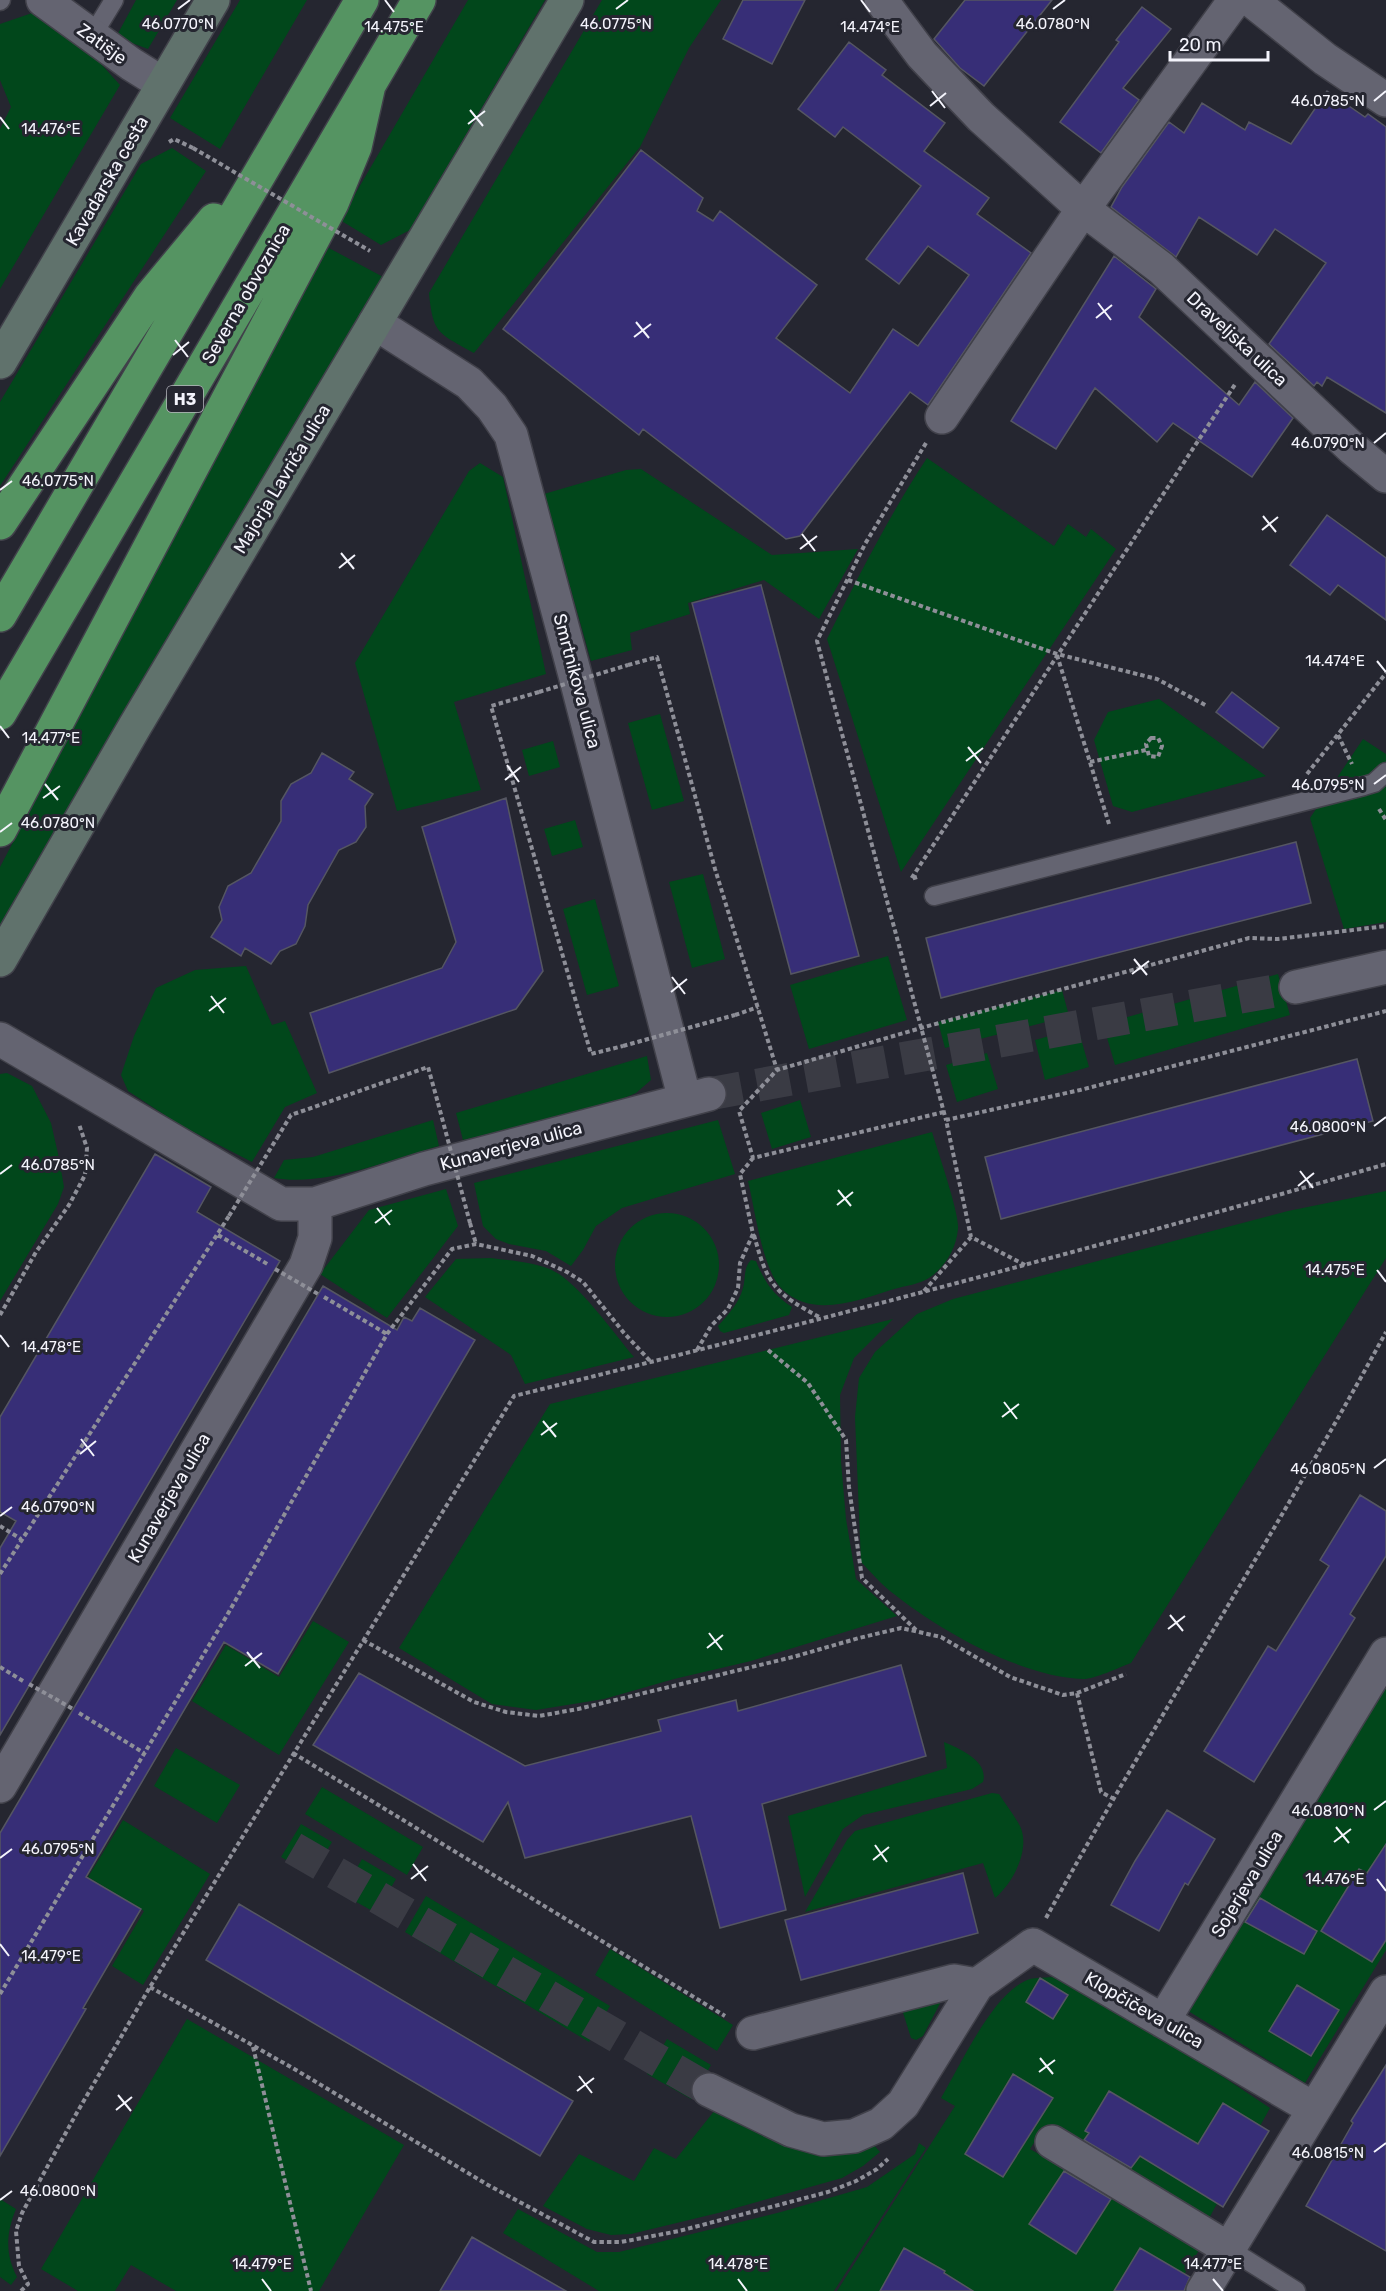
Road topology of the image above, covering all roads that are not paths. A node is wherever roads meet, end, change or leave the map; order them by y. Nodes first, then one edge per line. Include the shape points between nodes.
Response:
1 (44, 0) edge
2 (114, 0) edge
3 (213, 0) edge
4 (362, 0) edge
5 (419, 0) edge
6 (567, 0) edge
7 (881, 0) edge
8 (1235, 0) edge
9 (1251, 0) edge
10 (92, 36) junction
11 (163, 84) junction
12 (369, 85) junction
13 (1386, 100) edge
14 (278, 142) junction
15 (1083, 209) junction
16 (375, 323) junction
17 (0, 362) edge
18 (942, 417) road end
19 (1386, 476) edge
20 (0, 523) edge
21 (0, 615) edge
22 (0, 713) edge
23 (1386, 772) edge
24 (0, 830) edge
25 (934, 896) dead end
26 (0, 960) edge
27 (1386, 967) edge
28 (1296, 987) tunnel mouth
29 (0, 1039) edge
30 (697, 1097) joint
31 (315, 1204) junction
32 (1386, 1654) edge
33 (0, 1786) edge
34 (977, 1985) junction
35 (1386, 1992) edge
36 (1163, 2021) junction
37 (753, 2033) road end
38 (708, 2090) tunnel mouth
39 (1314, 2109) junction
40 (1052, 2142) dead end
41 (1229, 2249) junction
42 (1203, 2291) edge
43 (1296, 2291) edge

1 - 10 street, Zatišje
2 - 10 lane
3 - 11 street, Kavadarska cesta
4 - 14 highway
5 - 12 highway, Severna obvoznica / H3
6 - 16 street, Majorja Lavriča ulica
7 - 15 street, Draveljska ulica via 922,55 981,117
8 - 15 street
9 - 13 street via 1325,59
10 - 11 street, Zatišje
11 - 17 street, Kavadarska cesta
12 - 22 highway, Severna obvoznica / H3
12 - 24 highway via 355,147 332,202
14 - 20 highway via 150,297
14 - 21 highway
15 - 18 street
15 - 19 street, Draveljska ulica via 1161,268
16 - 26 street, Majorja Lavriča ulica
16 - 30 street, Smrtnikova ulica via 469,383 511,435 574,671
23 - 25 lane via 1364,786
27 - 28 street
29 - 31 street, Kunaverjeva ulica via 282,1204
30 - 31 street, Kunaverjeva ulica via 424,1169
31 - 33 street, Kunaverjeva ulica via 315,1238 306,1265
32 - 36 street, Sojerjeva ulica
34 - 36 street, Klopčičeva ulica via 1033,1946
34 - 37 street via 954,1981
34 - 38 street via 903,2104 881,2124 854,2136 823,2139 790,2130
35 - 39 street
36 - 39 street, Klopčičeva ulica
39 - 41 street
40 - 41 street
41 - 42 street
41 - 43 lane

